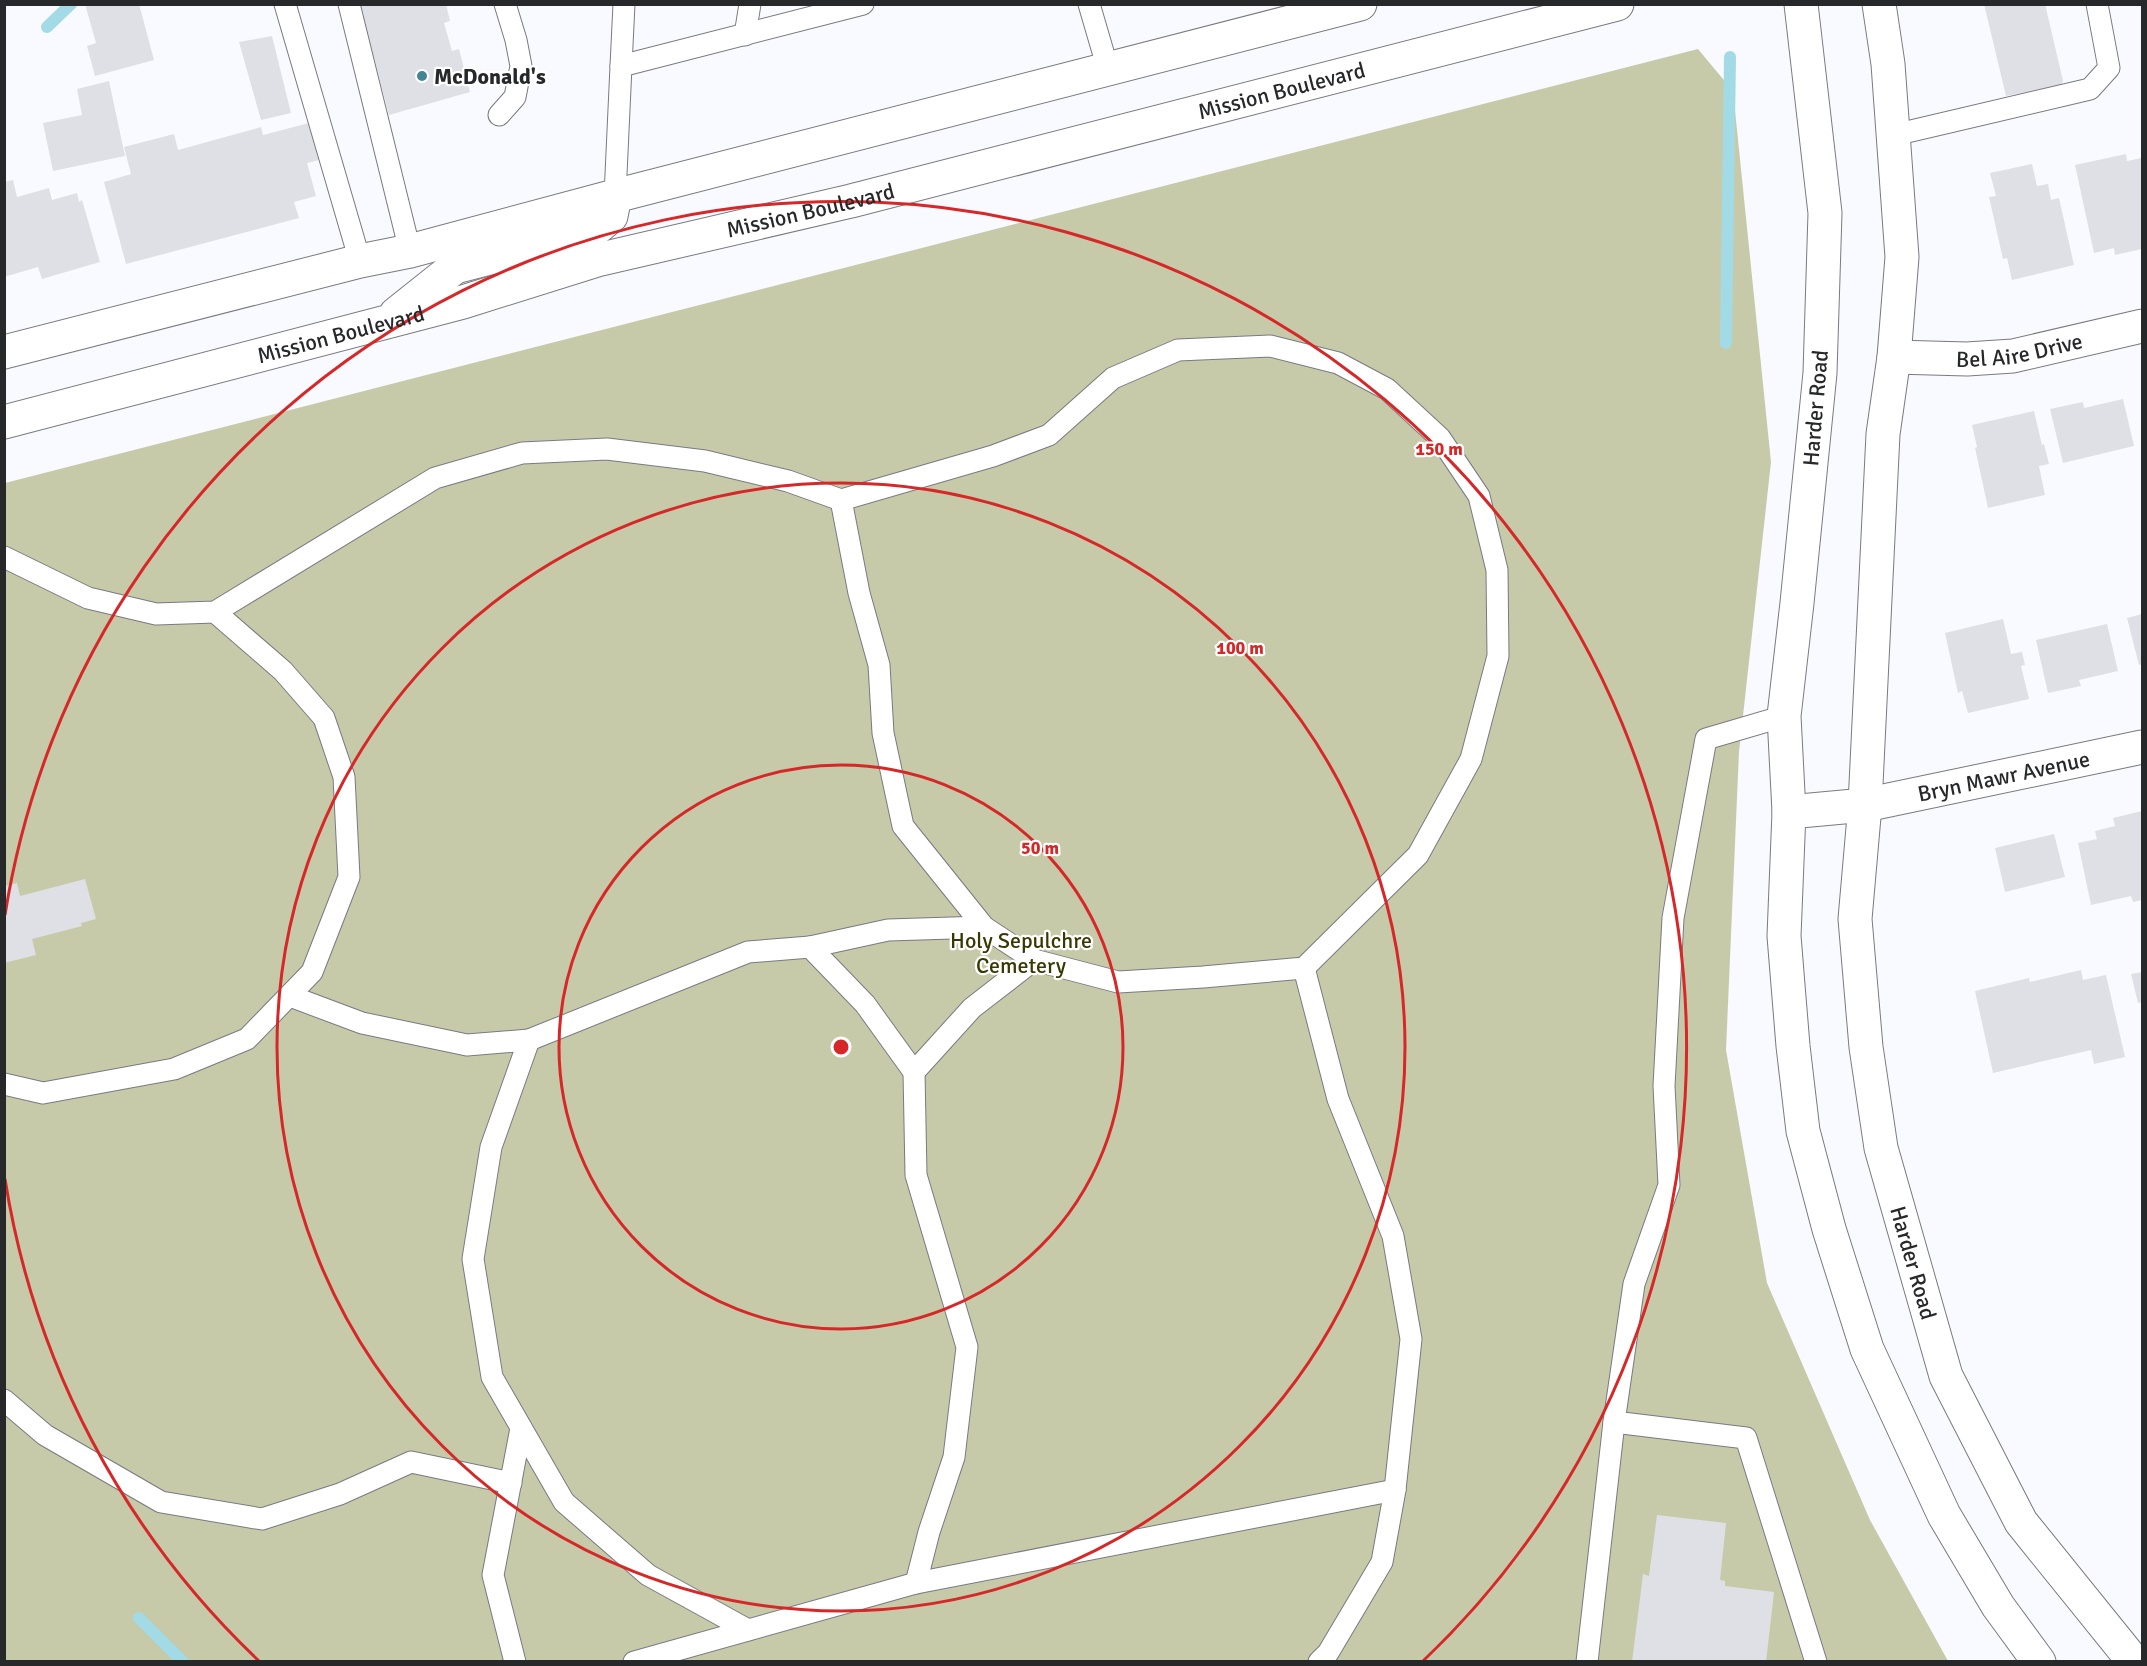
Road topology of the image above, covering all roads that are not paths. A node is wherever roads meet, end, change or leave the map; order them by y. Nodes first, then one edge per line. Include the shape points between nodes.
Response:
1 (285, 4) edge
2 (349, 4) edge
3 (505, 4) edge
4 (624, 4) edge
5 (750, 4) edge
6 (863, 4) edge
7 (1089, 4) edge
8 (1360, 4) edge
9 (1617, 4) edge
10 (1801, 4) edge
11 (1879, 4) edge
12 (2097, 4) edge
13 (745, 35) junction
14 (621, 66) junction
15 (1108, 69) junction
16 (499, 115) dead end
17 (1894, 135) junction
18 (615, 196) junction
19 (410, 251) junction
20 (360, 261) junction
21 (385, 322) junction
22 (2142, 326) edge
23 (4, 351) edge
24 (1894, 357) junction
25 (4, 422) edge
26 (841, 500) junction
27 (4, 557) edge
28 (215, 612) junction
29 (1784, 716) junction
30 (2142, 747) edge
31 (1865, 805) junction
32 (1789, 812) junction
33 (984, 927) junction
34 (810, 947) junction
35 (1034, 960) junction
36 (1304, 968) junction
37 (290, 996) junction
38 (529, 1040) junction
39 (914, 1072) junction
40 (4, 1084) edge
41 (4, 1401) edge
42 (1614, 1422) junction
43 (521, 1428) junction
44 (511, 1482) junction
45 (1395, 1490) junction
46 (916, 1583) junction
47 (748, 1630) junction
48 (515, 1662) edge
49 (634, 1662) edge
50 (1318, 1662) edge
51 (1587, 1662) edge
52 (1816, 1662) edge
53 (2039, 1662) edge
54 (2134, 1662) edge

1 - 20 lane
2 - 19 lane
3 - 16 lane via 521,66 515,97
4 - 14 lane
5 - 13 lane
6 - 13 lane
7 - 15 lane
8 - 15 street
9 - 21 street, Mission Boulevard via 851,201 597,260
10 - 29 street, Harder Road via 1826,213 1820,373
11 - 17 street, Harder Road
12 - 17 lane via 2109,68 2090,89
13 - 14 lane
14 - 18 lane
15 - 18 street
17 - 24 street, Harder Road via 1902,257
18 - 19 street
18 - 21 street via 611,216 593,231 455,267
19 - 20 street
20 - 23 street
21 - 25 street, Mission Boulevard
22 - 24 street, Bel Aire Drive via 2013,356
24 - 31 street, Harder Road via 1883,434
26 - 28 lane via 788,481 705,461 608,449 522,453 435,478
26 - 33 lane via 859,594 879,664 883,733 903,826
26 - 36 lane via 993,456 1048,435 1113,378 1178,350 1270,346 1338,363 1387,389 1440,438 1479,496 1497,570 1498,656 1472,759 1418,855
27 - 28 lane via 88,598 156,614
28 - 37 lane via 283,671 324,718 344,777 349,877 312,972
29 - 32 street, Harder Road
29 - 42 lane via 1706,739 1673,918 1664,1086 1669,1185 1634,1284
30 - 31 street, Bryn Mawr Avenue
31 - 32 street
31 - 54 street, Harder Road via 1855,919 1866,1047 1881,1148 1946,1376 2021,1522
32 - 53 street, Harder Road via 1784,936 1793,1046 1803,1131 1829,1229 1867,1349 1944,1515 1998,1606
33 - 34 lane via 888,930
33 - 35 lane
34 - 38 lane via 748,952
34 - 39 lane via 865,1004
35 - 36 lane via 1118,982
35 - 39 lane via 972,1008
36 - 45 lane via 1338,1099 1394,1236 1412,1339
37 - 38 lane via 362,1023 467,1045
37 - 40 lane via 247,1039 174,1068 43,1093
38 - 43 lane via 491,1147 473,1259 492,1377
39 - 46 lane via 916,1175 967,1347 954,1457
41 - 44 lane via 45,1435 161,1502 250,1518 262,1519 340,1494 411,1462
42 - 51 lane
42 - 52 lane via 1746,1438
43 - 44 lane
43 - 47 lane via 564,1502 648,1575
44 - 48 lane via 492,1575
45 - 46 lane
45 - 50 lane via 1382,1562 1328,1653
46 - 47 lane
47 - 49 lane

